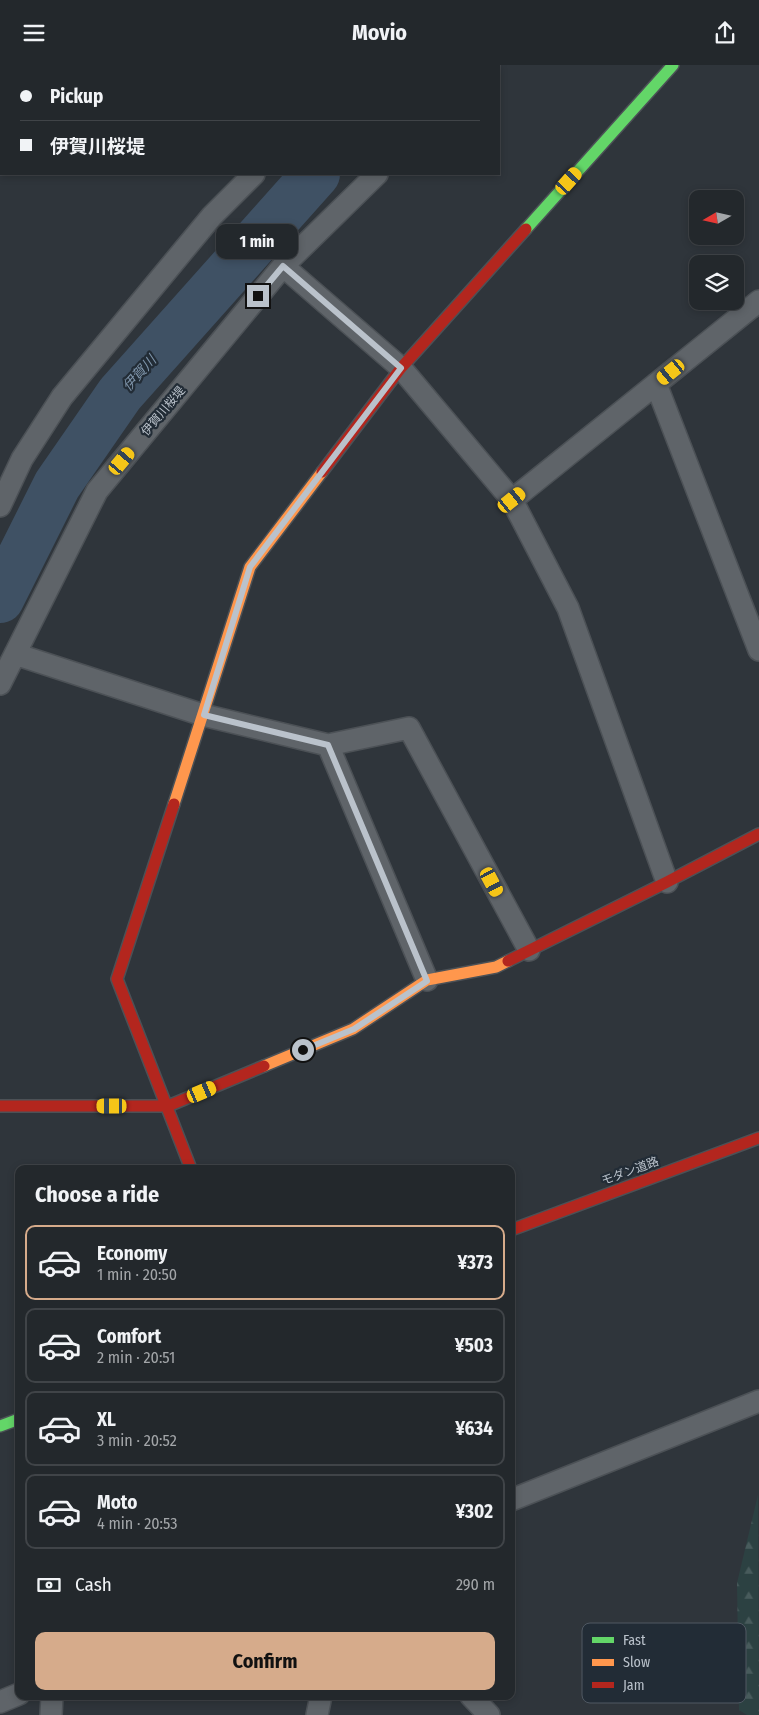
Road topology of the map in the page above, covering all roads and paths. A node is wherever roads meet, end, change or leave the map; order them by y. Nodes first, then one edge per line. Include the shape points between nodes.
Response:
1 (673, 65) edge
2 (249, 175) edge
3 (376, 175) edge
4 (212, 216) junction
5 (283, 266) junction
6 (759, 301) edge
7 (401, 368) junction
8 (656, 384) junction
9 (512, 500) junction
10 (0, 506) edge
11 (751, 607) edge
12 (759, 650) edge
13 (15, 655) junction
14 (0, 685) edge
15 (204, 715) junction
16 (328, 745) junction
17 (759, 834) edge
18 (667, 882) junction
19 (529, 950) junction
20 (427, 981) junction
21 (168, 1106) junction
22 (0, 1107) edge
23 (759, 1138) edge
24 (190, 1165) edge
25 (515, 1229) edge
26 (759, 1401) edge
27 (15, 1420) edge
28 (0, 1426) edge
29 (515, 1498) edge
30 (15, 1696) edge
31 (52, 1700) edge
32 (320, 1700) edge
33 (475, 1700) edge
34 (0, 1702) edge
35 (51, 1715) edge
36 (317, 1715) edge
37 (489, 1715) edge

1 - 7 street
2 - 4 street
3 - 5 street, 伊賀川桜堤
4 - 5 path
4 - 10 street via 62,397 22,459
5 - 7 street
5 - 13 street, 伊賀川桜堤 via 97,491
6 - 8 street
7 - 9 street
7 - 15 street via 250,567
8 - 9 street
8 - 11 street
9 - 18 street via 568,608
11 - 12 street
13 - 14 street, 伊賀川桜堤
13 - 15 street
15 - 16 street
15 - 21 street via 117,979
16 - 19 street via 409,728
16 - 20 street
17 - 18 street
18 - 19 street
19 - 20 street via 496,967
20 - 21 street via 354,1029
21 - 22 street
21 - 24 street
23 - 25 street, モダン道路
26 - 29 street
27 - 28 street
30 - 34 street
31 - 35 street
32 - 36 street
33 - 37 street

